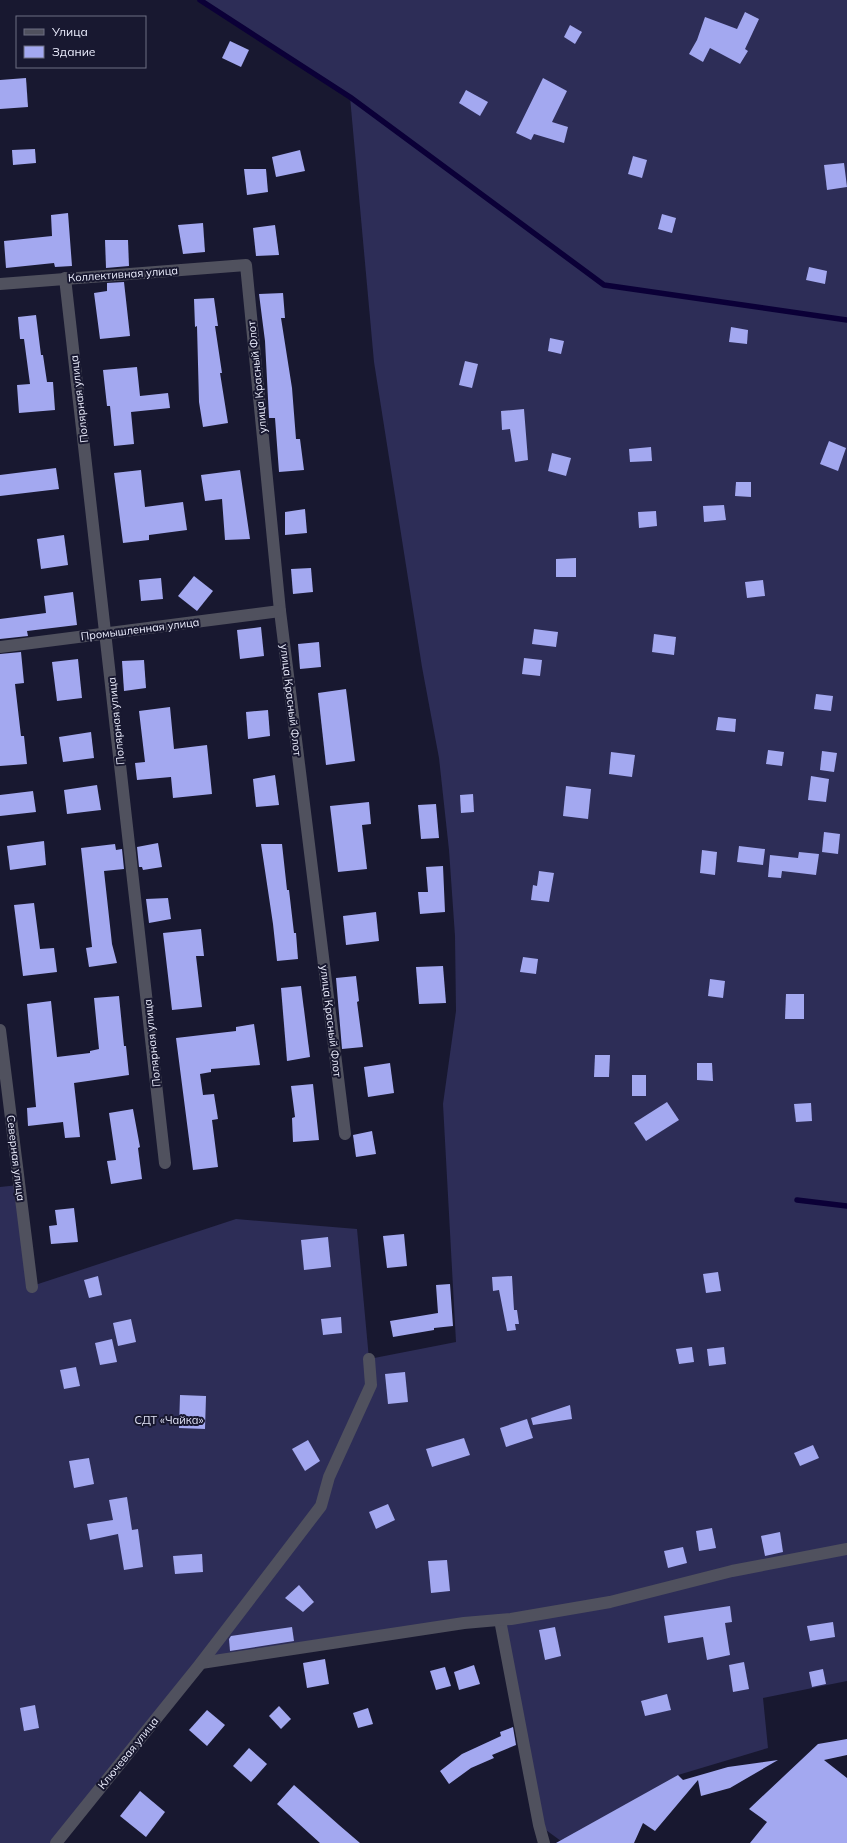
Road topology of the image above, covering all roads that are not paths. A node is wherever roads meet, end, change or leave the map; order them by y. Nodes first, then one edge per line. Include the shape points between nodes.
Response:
1 (246, 265) joint
2 (66, 278) junction
3 (0, 284) edge
4 (280, 612) junction
5 (106, 633) junction
6 (0, 647) edge
7 (0, 1030) edge
8 (345, 1134) dead end
9 (165, 1163) dead end
10 (32, 1286) dead end
11 (369, 1359) dead end
12 (847, 1548) edge
13 (500, 1620) junction
14 (201, 1663) junction
15 (56, 1843) edge
16 (544, 1843) edge

1 - 2 street, Коллективная улица
1 - 4 street, улица Красный Флот
2 - 3 street, Коллективная улица
2 - 5 street, Полярная улица
4 - 5 street, Промышленная улица
4 - 8 street, улица Красный Флот
5 - 6 street, Промышленная улица
5 - 9 street, Полярная улица
7 - 10 street, Северная улица
11 - 14 street, Ключевая улица via 371,1385 329,1477 321,1506
12 - 13 street via 732,1571 610,1602
13 - 14 street via 464,1623
13 - 16 street
14 - 15 street, Ключевая улица

